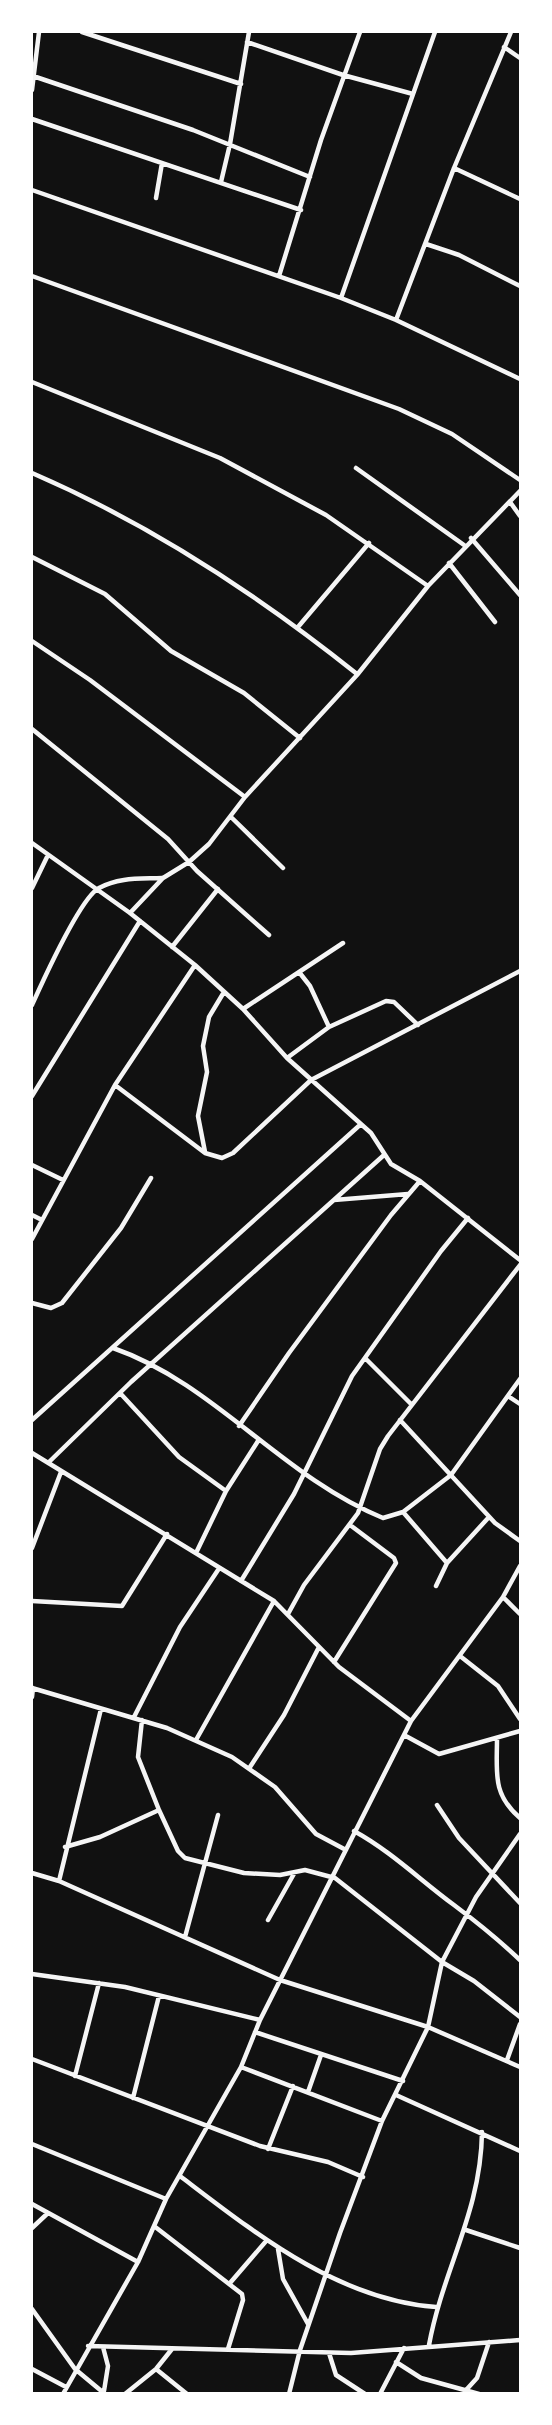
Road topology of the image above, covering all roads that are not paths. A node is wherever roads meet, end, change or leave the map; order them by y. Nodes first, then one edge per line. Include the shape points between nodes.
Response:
1 (39, 32) edge
2 (82, 32) edge
3 (248, 32) edge
4 (360, 32) edge
5 (435, 32) edge
6 (511, 32) edge
7 (247, 42) junction
8 (504, 47) junction
9 (520, 58) edge
10 (33, 66) edge
11 (343, 75) junction
12 (33, 76) junction
13 (241, 84) junction
14 (32, 90) edge
15 (413, 94) junction
16 (32, 119) edge
17 (230, 144) junction
18 (162, 163) junction
19 (454, 168) junction
20 (310, 177) junction
21 (220, 182) junction
22 (32, 190) edge
23 (156, 198) dead end
24 (520, 200) edge
25 (301, 210) junction
26 (426, 244) junction
27 (32, 276) edge
28 (279, 276) junction
29 (520, 286) edge
30 (341, 298) junction
31 (396, 320) junction
32 (520, 379) edge
33 (32, 382) edge
34 (356, 468) dead end
35 (32, 473) edge
36 (520, 480) edge
37 (520, 491) edge
38 (510, 502) junction
39 (520, 516) edge
40 (471, 538) junction
41 (369, 543) junction
42 (464, 545) junction
43 (32, 557) edge
44 (449, 563) junction
45 (428, 586) junction
46 (520, 595) edge
47 (495, 622) dead end
48 (298, 627) junction
49 (32, 641) edge
50 (357, 675) junction
51 (32, 729) edge
52 (300, 738) junction
53 (245, 797) junction
54 (231, 817) junction
55 (32, 842) edge
56 (47, 857) junction
57 (189, 862) junction
58 (283, 868) dead end
59 (163, 877) junction
60 (32, 888) edge
61 (218, 889) junction
62 (95, 890) junction
63 (130, 913) junction
64 (140, 921) junction
65 (270, 935) dead end
66 (343, 943) dead end
67 (172, 947) junction
68 (195, 965) junction
69 (520, 971) edge
70 (299, 972) junction
71 (224, 992) junction
72 (32, 1005) edge
73 (243, 1009) junction
74 (418, 1026) junction
75 (329, 1027) junction
76 (287, 1058) junction
77 (311, 1080) junction
78 (115, 1085) junction
79 (32, 1096) edge
80 (361, 1124) junction
81 (205, 1153) junction
82 (384, 1155) junction
83 (32, 1165) edge
84 (151, 1178) dead end
85 (63, 1180) junction
86 (420, 1181) junction
87 (408, 1194) junction
88 (333, 1200) junction
89 (32, 1216) edge
90 (468, 1218) junction
91 (42, 1220) junction
92 (32, 1239) edge
93 (520, 1260) edge
94 (520, 1265) edge
95 (32, 1303) edge
96 (113, 1348) junction
97 (366, 1359) junction
98 (153, 1363) junction
99 (520, 1379) edge
100 (120, 1393) junction
101 (508, 1396) junction
102 (411, 1404) junction
103 (520, 1404) edge
104 (32, 1420) edge
105 (400, 1420) junction
106 (239, 1426) junction
107 (258, 1441) junction
108 (32, 1453) edge
109 (48, 1463) junction
110 (61, 1472) junction
111 (452, 1475) junction
112 (304, 1476) junction
113 (226, 1491) junction
114 (359, 1508) junction
115 (403, 1512) junction
116 (489, 1517) junction
117 (349, 1525) junction
118 (167, 1534) junction
119 (520, 1542) edge
120 (32, 1548) edge
121 (196, 1553) junction
122 (447, 1563) junction
123 (520, 1566) edge
124 (218, 1570) junction
125 (242, 1581) junction
126 (436, 1586) dead end
127 (503, 1597) junction
128 (32, 1601) edge
129 (274, 1601) junction
130 (520, 1614) edge
131 (288, 1615) junction
132 (319, 1647) junction
133 (460, 1656) junction
134 (334, 1662) junction
135 (32, 1688) edge
136 (32, 1697) edge
137 (101, 1708) junction
138 (134, 1717) junction
139 (142, 1720) junction
140 (520, 1720) edge
141 (411, 1721) junction
142 (520, 1731) edge
143 (404, 1735) junction
144 (497, 1738) junction
145 (196, 1740) junction
146 (250, 1767) junction
147 (437, 1805) dead end
148 (159, 1810) junction
149 (218, 1815) dead end
150 (520, 1818) edge
151 (354, 1831) junction
152 (520, 1834) edge
153 (65, 1847) junction
154 (346, 1850) junction
155 (204, 1865) junction
156 (295, 1871) junction
157 (492, 1871) junction
158 (32, 1873) edge
159 (334, 1878) junction
160 (59, 1881) junction
161 (520, 1903) edge
162 (467, 1913) junction
163 (268, 1920) dead end
164 (185, 1937) junction
165 (520, 1960) edge
166 (442, 1962) junction
167 (32, 1974) edge
168 (280, 1980) junction
169 (99, 1983) junction
170 (159, 1996) junction
171 (520, 2017) edge
172 (260, 2020) junction
173 (520, 2024) edge
174 (428, 2026) junction
175 (255, 2032) junction
176 (321, 2055) junction
177 (32, 2059) edge
178 (507, 2060) junction
179 (241, 2067) junction
180 (520, 2067) edge
181 (75, 2076) junction
182 (403, 2081) junction
183 (293, 2086) junction
184 (308, 2092) junction
185 (396, 2095) junction
186 (133, 2098) junction
187 (382, 2121) junction
188 (208, 2126) junction
189 (482, 2132) junction
190 (32, 2144) edge
191 (268, 2149) junction
192 (520, 2151) edge
193 (180, 2176) junction
194 (363, 2177) junction
195 (166, 2199) junction
196 (32, 2204) edge
197 (48, 2213) junction
198 (154, 2226) junction
199 (32, 2228) edge
200 (466, 2230) junction
201 (267, 2240) junction
202 (278, 2248) junction
203 (520, 2248) edge
204 (138, 2262) junction
205 (325, 2273) junction
206 (230, 2283) junction
207 (436, 2307) junction
208 (32, 2309) edge
209 (309, 2325) junction
210 (520, 2340) edge
211 (489, 2342) junction
212 (429, 2345) junction
213 (88, 2346) junction
214 (103, 2347) junction
215 (405, 2347) junction
216 (172, 2348) junction
217 (228, 2349) junction
218 (300, 2350) junction
219 (329, 2353) junction
220 (396, 2362) junction
221 (32, 2369) edge
222 (156, 2369) junction
223 (75, 2370) junction
224 (66, 2387) junction
225 (467, 2389) junction
226 (105, 2392) edge
227 (63, 2393) edge
228 (125, 2393) edge
229 (187, 2393) edge
230 (289, 2393) edge
231 (365, 2393) edge
232 (380, 2393) edge
233 (480, 2393) edge

1 - 10 street
2 - 13 street
3 - 7 street
4 - 11 street
5 - 15 street
6 - 8 street
7 - 11 street
7 - 13 street
8 - 9 street
8 - 19 street
10 - 12 street
11 - 15 street
11 - 20 street
12 - 14 street
12 - 17 street
13 - 17 street
15 - 30 street
16 - 18 street
17 - 20 street
17 - 21 street
18 - 21 street
18 - 23 street
19 - 24 street
19 - 26 street
20 - 25 street
21 - 25 street
22 - 28 street
25 - 28 street
26 - 29 street
26 - 31 street
27 - 36 street via 399,409 452,434
28 - 30 street
30 - 31 street
31 - 32 street
33 - 41 street via 203,450
34 - 42 street
35 - 48 street via 167,540
37 - 38 street
38 - 39 street
38 - 40 street
40 - 42 street
40 - 46 street
41 - 45 street
41 - 48 street
42 - 44 street
43 - 52 street via 105,594 171,651 244,693
44 - 45 street
44 - 47 street
45 - 50 street
48 - 50 street
49 - 53 street
50 - 52 street
51 - 57 street via 143,818
52 - 53 street
53 - 54 street
54 - 57 street
54 - 58 street
55 - 56 street
56 - 60 street
56 - 62 street
57 - 59 street
57 - 61 street
59 - 62 street via 121,880
59 - 63 street
61 - 65 street
61 - 67 street
62 - 63 street
62 - 72 street
63 - 64 street
64 - 67 street
64 - 79 street
66 - 70 street
67 - 68 street
68 - 71 street
68 - 78 street
69 - 74 street
70 - 73 street
70 - 75 street
71 - 73 street
71 - 81 street via 209,1017 203,1046 207,1072 198,1116
73 - 76 street
74 - 75 street via 389,1001
74 - 77 street
75 - 76 street
76 - 77 street
77 - 80 street
77 - 81 street via 233,1153 222,1158
78 - 81 street
78 - 85 street
80 - 82 street
80 - 96 street
82 - 86 street via 398,1170
82 - 88 street
83 - 85 street
84 - 95 street via 129,1217 62,1303 51,1308
85 - 91 street
86 - 87 street
86 - 90 street
87 - 88 street
87 - 106 street
88 - 98 street
89 - 91 street
90 - 93 street
90 - 97 street
91 - 92 street
94 - 102 street
96 - 98 street
96 - 104 street
97 - 102 street
97 - 112 street via 344,1390
98 - 100 street
98 - 106 street
99 - 101 street
100 - 109 street
100 - 113 street via 171,1450
101 - 103 street
101 - 111 street
102 - 105 street
105 - 111 street
105 - 114 street via 380,1449
106 - 107 street
107 - 112 street
107 - 113 street
108 - 109 street
109 - 110 street
110 - 118 street
110 - 120 street
111 - 115 street
111 - 116 street
112 - 114 street
112 - 125 street
113 - 121 street
114 - 115 street via 383,1518
114 - 117 street
115 - 122 street
116 - 119 street
116 - 122 street
117 - 131 street
117 - 134 street via 396,1563
118 - 121 street
118 - 128 street via 122,1606
121 - 124 street
122 - 126 street
123 - 127 street
124 - 125 street
124 - 138 street via 180,1627
125 - 129 street
127 - 130 street
127 - 133 street
129 - 131 street
129 - 145 street
131 - 132 street
132 - 134 street
132 - 146 street via 284,1715
133 - 140 street via 498,1686
133 - 141 street
134 - 141 street
135 - 136 street
135 - 137 street
137 - 138 street
137 - 153 street
138 - 139 street
139 - 145 street
139 - 148 street via 138,1757
141 - 143 street
142 - 144 street
143 - 144 street via 439,1754
143 - 151 street
144 - 150 street via 501,1798
145 - 146 street
146 - 154 street via 284,1796 309,1828
147 - 157 street via 459,1838
148 - 153 street via 100,1837
148 - 155 street via 178,1851
149 - 155 street
151 - 154 street
151 - 162 street via 393,1854
152 - 157 street
153 - 160 street
154 - 159 street
155 - 156 street via 264,1876
155 - 164 street
156 - 159 street
156 - 163 street
157 - 161 street
157 - 162 street
158 - 160 street
159 - 166 street
159 - 168 street
160 - 164 street
162 - 165 street
162 - 166 street
164 - 168 street
166 - 171 street
166 - 174 street
167 - 169 street
168 - 172 street
168 - 174 street
169 - 170 street
169 - 181 street
170 - 172 street
170 - 186 street
172 - 175 street
173 - 178 street
174 - 178 street
174 - 182 street
175 - 176 street
175 - 179 street
176 - 182 street
176 - 184 street
177 - 181 street
178 - 180 street
179 - 183 street
179 - 188 street
181 - 186 street
182 - 185 street
183 - 184 street
183 - 191 street
184 - 187 street
185 - 187 street
185 - 189 street
186 - 188 street
187 - 194 street
188 - 191 street
188 - 193 street
189 - 192 street
189 - 200 street via 476,2197
190 - 195 street
191 - 194 street via 328,2162
193 - 195 street
193 - 201 street
194 - 205 street
195 - 198 street
196 - 197 street
197 - 199 street
197 - 204 street
198 - 204 street
198 - 206 street
200 - 203 street
200 - 207 street
201 - 202 street
201 - 206 street
202 - 205 street
202 - 209 street via 283,2279
204 - 213 street
205 - 207 street via 393,2302
205 - 209 street
206 - 217 street via 243,2300
207 - 212 street
208 - 223 street
209 - 218 street
210 - 211 street
211 - 212 street
211 - 225 street via 477,2378
212 - 215 street
213 - 214 street
213 - 223 street
214 - 216 street
214 - 226 street via 108,2366
215 - 219 street
215 - 220 street
216 - 217 street
216 - 222 street
217 - 218 street
218 - 219 street
218 - 230 street
219 - 231 street via 336,2375
220 - 225 street via 421,2378
220 - 232 street
221 - 224 street
222 - 228 street
222 - 229 street
223 - 224 street
223 - 226 street
224 - 227 street
225 - 233 street

